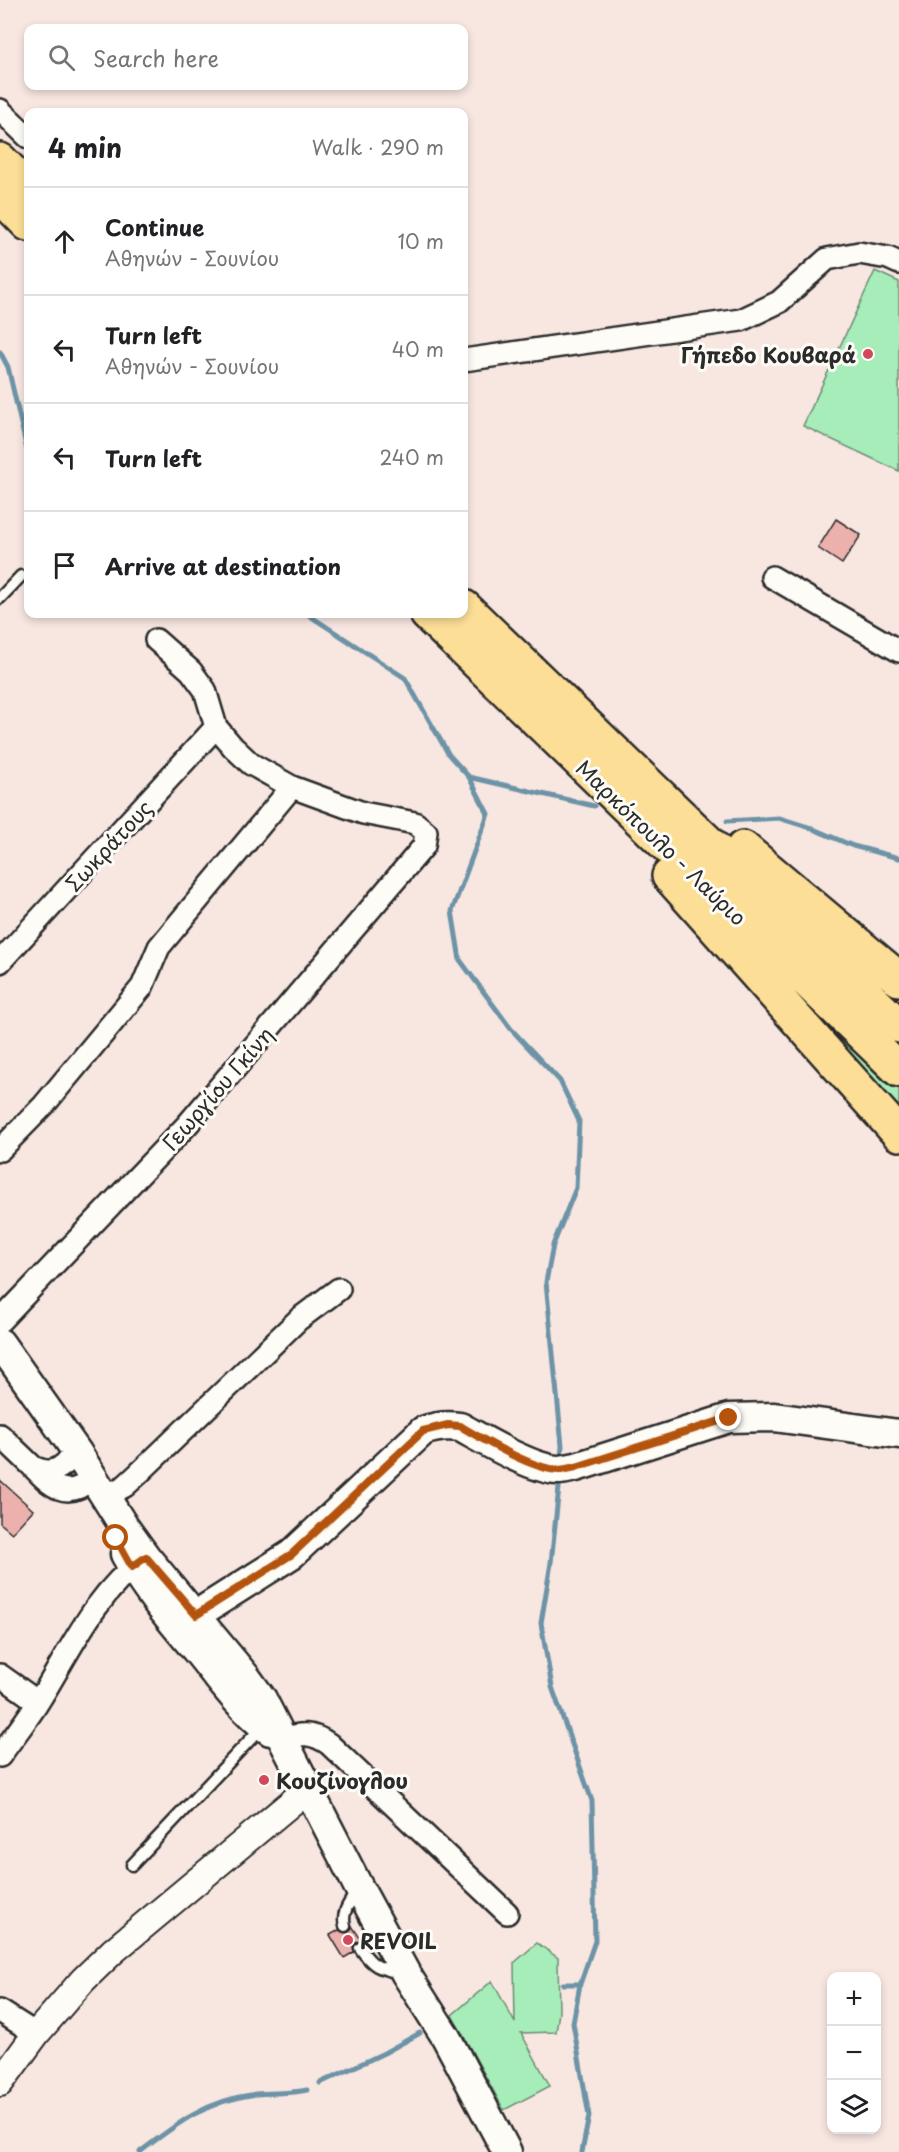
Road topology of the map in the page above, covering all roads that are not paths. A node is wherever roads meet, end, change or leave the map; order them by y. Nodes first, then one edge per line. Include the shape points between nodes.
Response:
1 (0, 110) edge
2 (24, 133) edge
3 (0, 160) edge
4 (24, 184) edge
5 (0, 196) edge
6 (24, 220) edge
7 (899, 263) edge
8 (468, 359) edge
9 (21, 576) dead end
10 (772, 577) dead end
11 (0, 598) edge
12 (468, 611) edge
13 (431, 618) edge
14 (156, 640) dead end
15 (899, 651) edge
16 (586, 725) junction
17 (216, 727) junction
18 (292, 787) junction
19 (620, 802) junction
20 (0, 962) edge
21 (899, 980) edge
22 (899, 1026) edge
23 (899, 1070) edge
24 (899, 1134) edge
25 (0, 1150) edge
26 (339, 1289) dead end
27 (0, 1321) edge
28 (0, 1343) edge
29 (899, 1434) edge
30 (0, 1435) edge
31 (77, 1452) junction
32 (33, 1467) junction
33 (99, 1487) junction
34 (139, 1562) junction
35 (187, 1621) junction
36 (0, 1675) edge
37 (38, 1702) junction
38 (272, 1732) junction
39 (0, 1756) edge
40 (309, 1788) junction
41 (132, 1864) dead end
42 (359, 1888) junction
43 (507, 1913) dead end
44 (345, 1926) dead end
45 (360, 1948) dead end
46 (406, 1974) junction
47 (0, 2011) edge
48 (36, 2034) junction
49 (0, 2082) edge
50 (507, 2152) edge

1 - 2 street
3 - 4 highway
5 - 6 highway
7 - 8 street via 859,253 827,258 779,302 741,320
9 - 11 lane
10 - 15 street
12 - 16 highway, Μαρκόπουλο - Λαύριο
13 - 19 highway, Μαρκόπουλο - Λαύριο
14 - 17 street via 191,671 205,690
16 - 21 highway via 618,741
16 - 22 highway, Μαρκόπουλο - Λαύριο
17 - 18 street via 251,764
17 - 20 street, Σωκράτους
18 - 25 street via 159,947 142,987 44,1105
18 - 27 street, Γεωργίου Γκίνη via 363,813 415,824 426,832 424,846 188,1125
19 - 23 highway, Μαρκόπουλο - Λαύριο
19 - 24 highway via 662,868
26 - 33 street via 299,1319 125,1486
28 - 31 main road
29 - 35 main road via 774,1417 729,1418 560,1470 491,1443 460,1426 423,1431 292,1554
30 - 32 street
31 - 32 street via 57,1470 48,1472
31 - 33 main road
32 - 33 street via 49,1483 66,1490
33 - 34 main road via 116,1538
34 - 35 main road
34 - 37 street via 99,1601
35 - 38 main road via 262,1699
36 - 37 street
37 - 39 street
38 - 40 main road
38 - 41 lane
38 - 43 street via 307,1733 329,1744
40 - 42 main road
40 - 48 street via 113,1951
42 - 44 lane via 344,1911
42 - 46 main road
45 - 46 lane via 376,1967
46 - 50 main road via 446,2037
47 - 48 street
48 - 49 street

